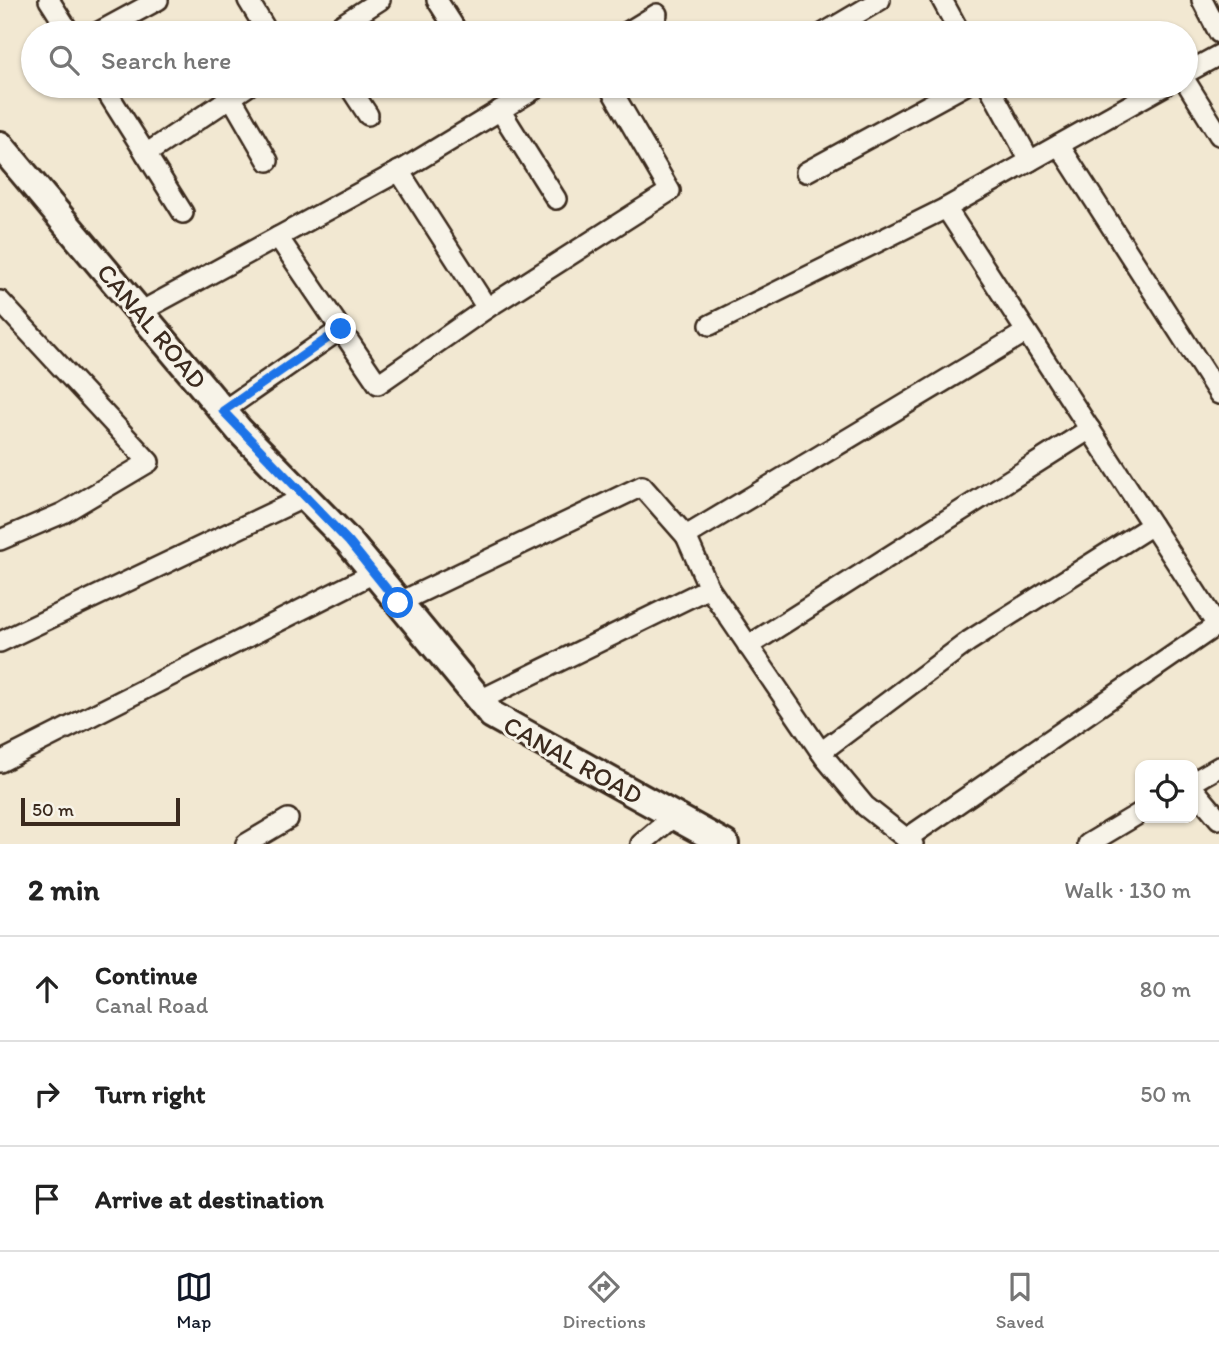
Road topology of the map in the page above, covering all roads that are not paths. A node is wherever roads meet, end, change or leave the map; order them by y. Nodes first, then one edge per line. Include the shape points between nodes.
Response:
1 (49, 0) edge
2 (158, 0) edge
3 (248, 0) edge
4 (380, 0) edge
5 (437, 0) edge
6 (880, 0) edge
7 (942, 0) edge
8 (1202, 0) edge
9 (657, 14) dead end
10 (62, 21) edge
11 (119, 21) edge
12 (261, 21) edge
13 (348, 21) edge
14 (450, 21) edge
15 (646, 21) edge
16 (844, 21) edge
17 (953, 21) edge
18 (1219, 33) edge
19 (1219, 55) edge
20 (1198, 66) edge
21 (111, 98) edge
22 (230, 98) edge
23 (232, 98) edge
24 (357, 98) edge
25 (520, 98) edge
26 (616, 98) edge
27 (942, 98) edge
28 (996, 98) edge
29 (1143, 98) edge
30 (1196, 98) edge
31 (500, 110) junction
32 (368, 115) dead end
33 (1219, 135) edge
34 (0, 145) edge
35 (1059, 145) junction
36 (146, 154) junction
37 (1030, 161) junction
38 (268, 162) dead end
39 (399, 171) junction
40 (806, 172) dead end
41 (556, 199) dead end
42 (946, 208) junction
43 (183, 213) dead end
44 (278, 237) junction
45 (0, 302) edge
46 (487, 308) junction
47 (140, 312) junction
48 (710, 325) dead end
49 (341, 329) junction
50 (1026, 332) junction
51 (1219, 394) edge
52 (223, 411) junction
53 (1090, 429) junction
54 (304, 497) junction
55 (1152, 525) junction
56 (686, 536) junction
57 (0, 540) edge
58 (374, 573) junction
59 (709, 588) junction
60 (398, 603) junction
61 (1218, 627) edge
62 (0, 642) edge
63 (748, 646) junction
64 (480, 701) junction
65 (821, 752) junction
66 (0, 762) edge
67 (1219, 767) edge
68 (1198, 779) edge
69 (1198, 794) edge
70 (674, 816) junction
71 (1135, 816) edge
72 (288, 819) dead end
73 (1219, 819) edge
74 (909, 842) edge
75 (246, 844) edge
76 (640, 844) edge
77 (725, 844) edge
78 (1088, 844) edge

1 - 10 street
2 - 11 street
3 - 12 street
4 - 13 street
5 - 14 street
6 - 16 street
7 - 17 street
8 - 18 street
9 - 15 street
19 - 20 street
21 - 36 street
22 - 36 street
23 - 38 street
24 - 32 street
25 - 31 street
26 - 46 street via 670,191
27 - 40 street
28 - 37 street
29 - 35 street
30 - 33 street
31 - 39 street
31 - 41 street
34 - 47 street, CANAL ROAD
35 - 37 street
35 - 51 street
36 - 43 street
37 - 42 street
39 - 44 street
39 - 46 street
42 - 48 street
42 - 50 street
44 - 47 street
44 - 49 street
45 - 57 street via 149,462 62,513
46 - 49 street via 378,384
47 - 52 street, CANAL ROAD
49 - 52 street
50 - 53 street
50 - 56 street
52 - 54 street, CANAL ROAD
53 - 55 street
53 - 63 street
54 - 58 street, CANAL ROAD
54 - 62 street
55 - 61 street
55 - 65 street via 969,641
56 - 59 street
56 - 60 street via 642,486
58 - 60 street, CANAL ROAD
58 - 66 street
59 - 63 street
59 - 64 street
60 - 64 street, CANAL ROAD
61 - 74 street
63 - 65 street
64 - 70 street, CANAL ROAD via 492,715
65 - 74 street via 865,806
67 - 68 street
69 - 73 street
70 - 76 street
70 - 77 street, CANAL ROAD
71 - 78 street
72 - 75 street

